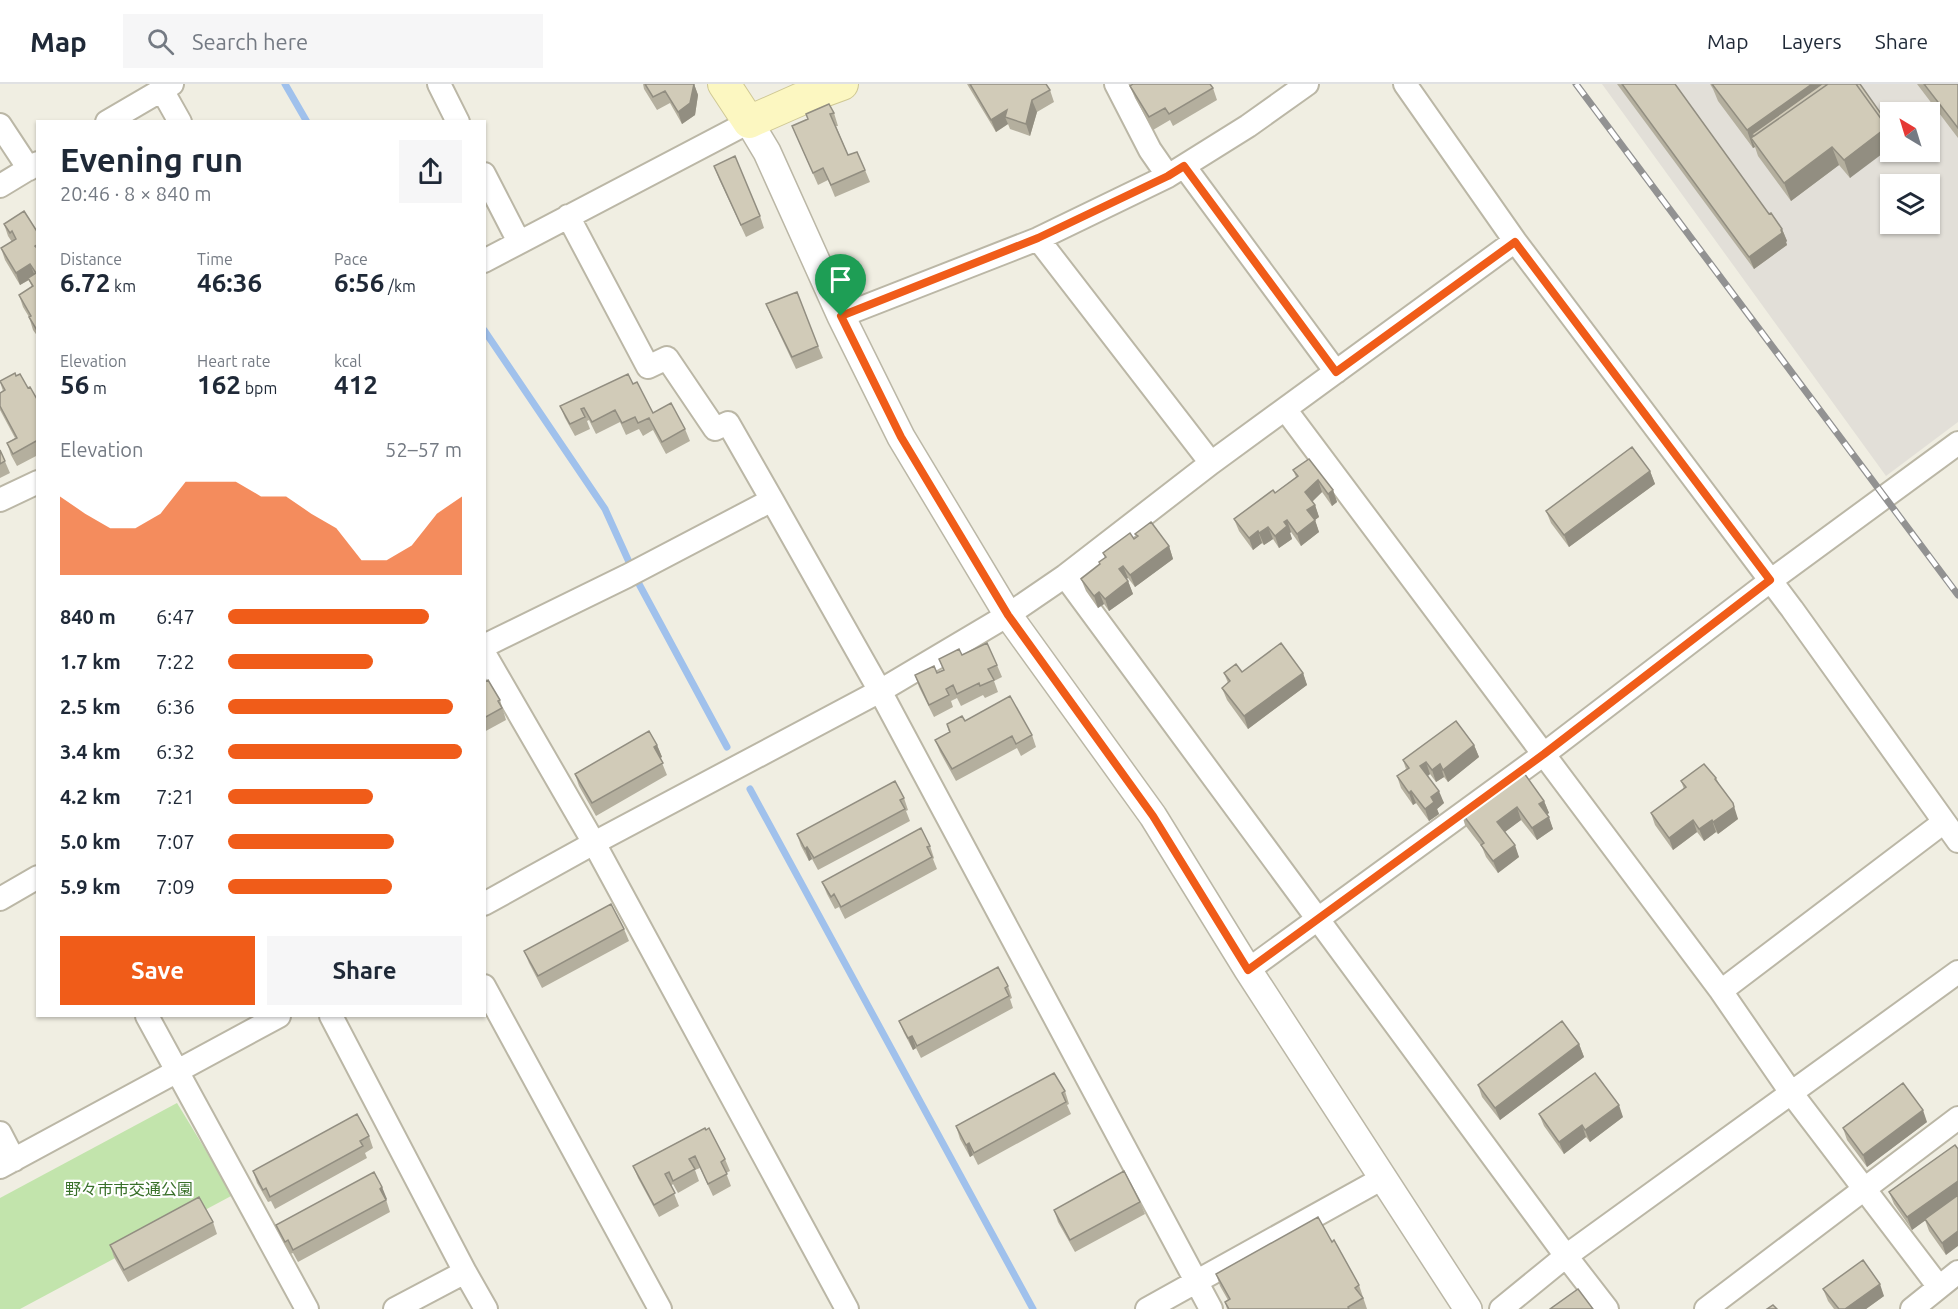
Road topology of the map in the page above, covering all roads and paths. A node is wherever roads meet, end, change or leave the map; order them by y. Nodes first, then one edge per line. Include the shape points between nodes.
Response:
1 (439, 84) edge
2 (724, 84) edge
3 (842, 84) edge
4 (1116, 84) edge
5 (1306, 84) edge
6 (1405, 84) edge
7 (155, 89) edge
8 (110, 120) edge
9 (178, 120) edge
10 (457, 120) edge
11 (749, 122) junction
12 (0, 125) edge
13 (33, 166) edge
14 (1176, 171) junction
15 (486, 178) edge
16 (0, 186) edge
17 (568, 216) junction
18 (1038, 238) junction
19 (519, 242) junction
20 (1515, 242) junction
21 (486, 260) edge
22 (841, 316) junction
23 (1336, 372) junction
24 (1285, 409) junction
25 (1958, 443) edge
26 (1211, 463) junction
27 (36, 483) edge
28 (0, 500) edge
29 (772, 500) junction
30 (1065, 576) junction
31 (1770, 580) junction
32 (1008, 615) junction
33 (486, 645) edge
34 (486, 656) edge
35 (880, 691) junction
36 (1544, 754) junction
37 (1944, 822) junction
38 (1958, 841) edge
39 (594, 843) junction
40 (36, 878) edge
41 (0, 899) edge
42 (486, 903) edge
43 (1318, 920) junction
44 (1248, 970) junction
45 (1958, 972) edge
46 (486, 990) edge
47 (1721, 990) junction
48 (148, 1017) edge
49 (277, 1017) edge
50 (332, 1017) edge
51 (176, 1070) junction
52 (1792, 1094) junction
53 (1958, 1118) edge
54 (0, 1132) edge
55 (7, 1163) edge
56 (1383, 1178) junction
57 (1864, 1190) junction
58 (1566, 1256) junction
59 (465, 1272) junction
60 (1958, 1272) edge
61 (1196, 1282) junction
62 (1939, 1287) junction
63 (307, 1309) edge
64 (395, 1309) edge
65 (486, 1309) edge
66 (660, 1309) edge
67 (847, 1309) edge
68 (1147, 1309) edge
69 (1211, 1309) edge
70 (1468, 1309) edge
71 (1501, 1309) edge
72 (1607, 1309) edge
73 (1706, 1309) edge
74 (1912, 1309) edge

1 - 10 street
2 - 11 main road
3 - 11 main road
4 - 14 street via 1150,150
5 - 14 street
6 - 20 street
7 - 8 street
7 - 9 street
11 - 17 street
11 - 22 street via 767,152
12 - 13 street
13 - 16 street
14 - 18 street
14 - 23 street
15 - 19 street
17 - 19 street
17 - 29 street via 648,367 668,358 715,429 728,423
18 - 22 street
18 - 26 street
19 - 21 street
20 - 23 street
20 - 31 street
22 - 32 street via 901,437
23 - 24 street
24 - 26 street
24 - 36 street
25 - 31 street
26 - 30 street
27 - 28 street
29 - 33 street
29 - 35 street
30 - 32 street
30 - 43 street
31 - 36 street
31 - 37 street
32 - 35 street
32 - 44 street via 1153,816
34 - 39 street
35 - 39 street
35 - 61 street
36 - 43 street
36 - 47 street
37 - 38 street
37 - 47 street
39 - 42 street
39 - 67 street
40 - 41 street
43 - 44 street
43 - 58 street
44 - 56 street
45 - 52 street
46 - 66 street
47 - 52 street
48 - 51 street
49 - 51 street
50 - 59 street
51 - 55 street
51 - 63 street
52 - 57 street
52 - 58 street
53 - 57 street
54 - 55 street
56 - 61 street
56 - 70 street
57 - 62 street
57 - 73 street
58 - 71 street
58 - 72 street
59 - 64 street
59 - 65 street
60 - 62 street
61 - 68 street
61 - 69 street
62 - 74 street

